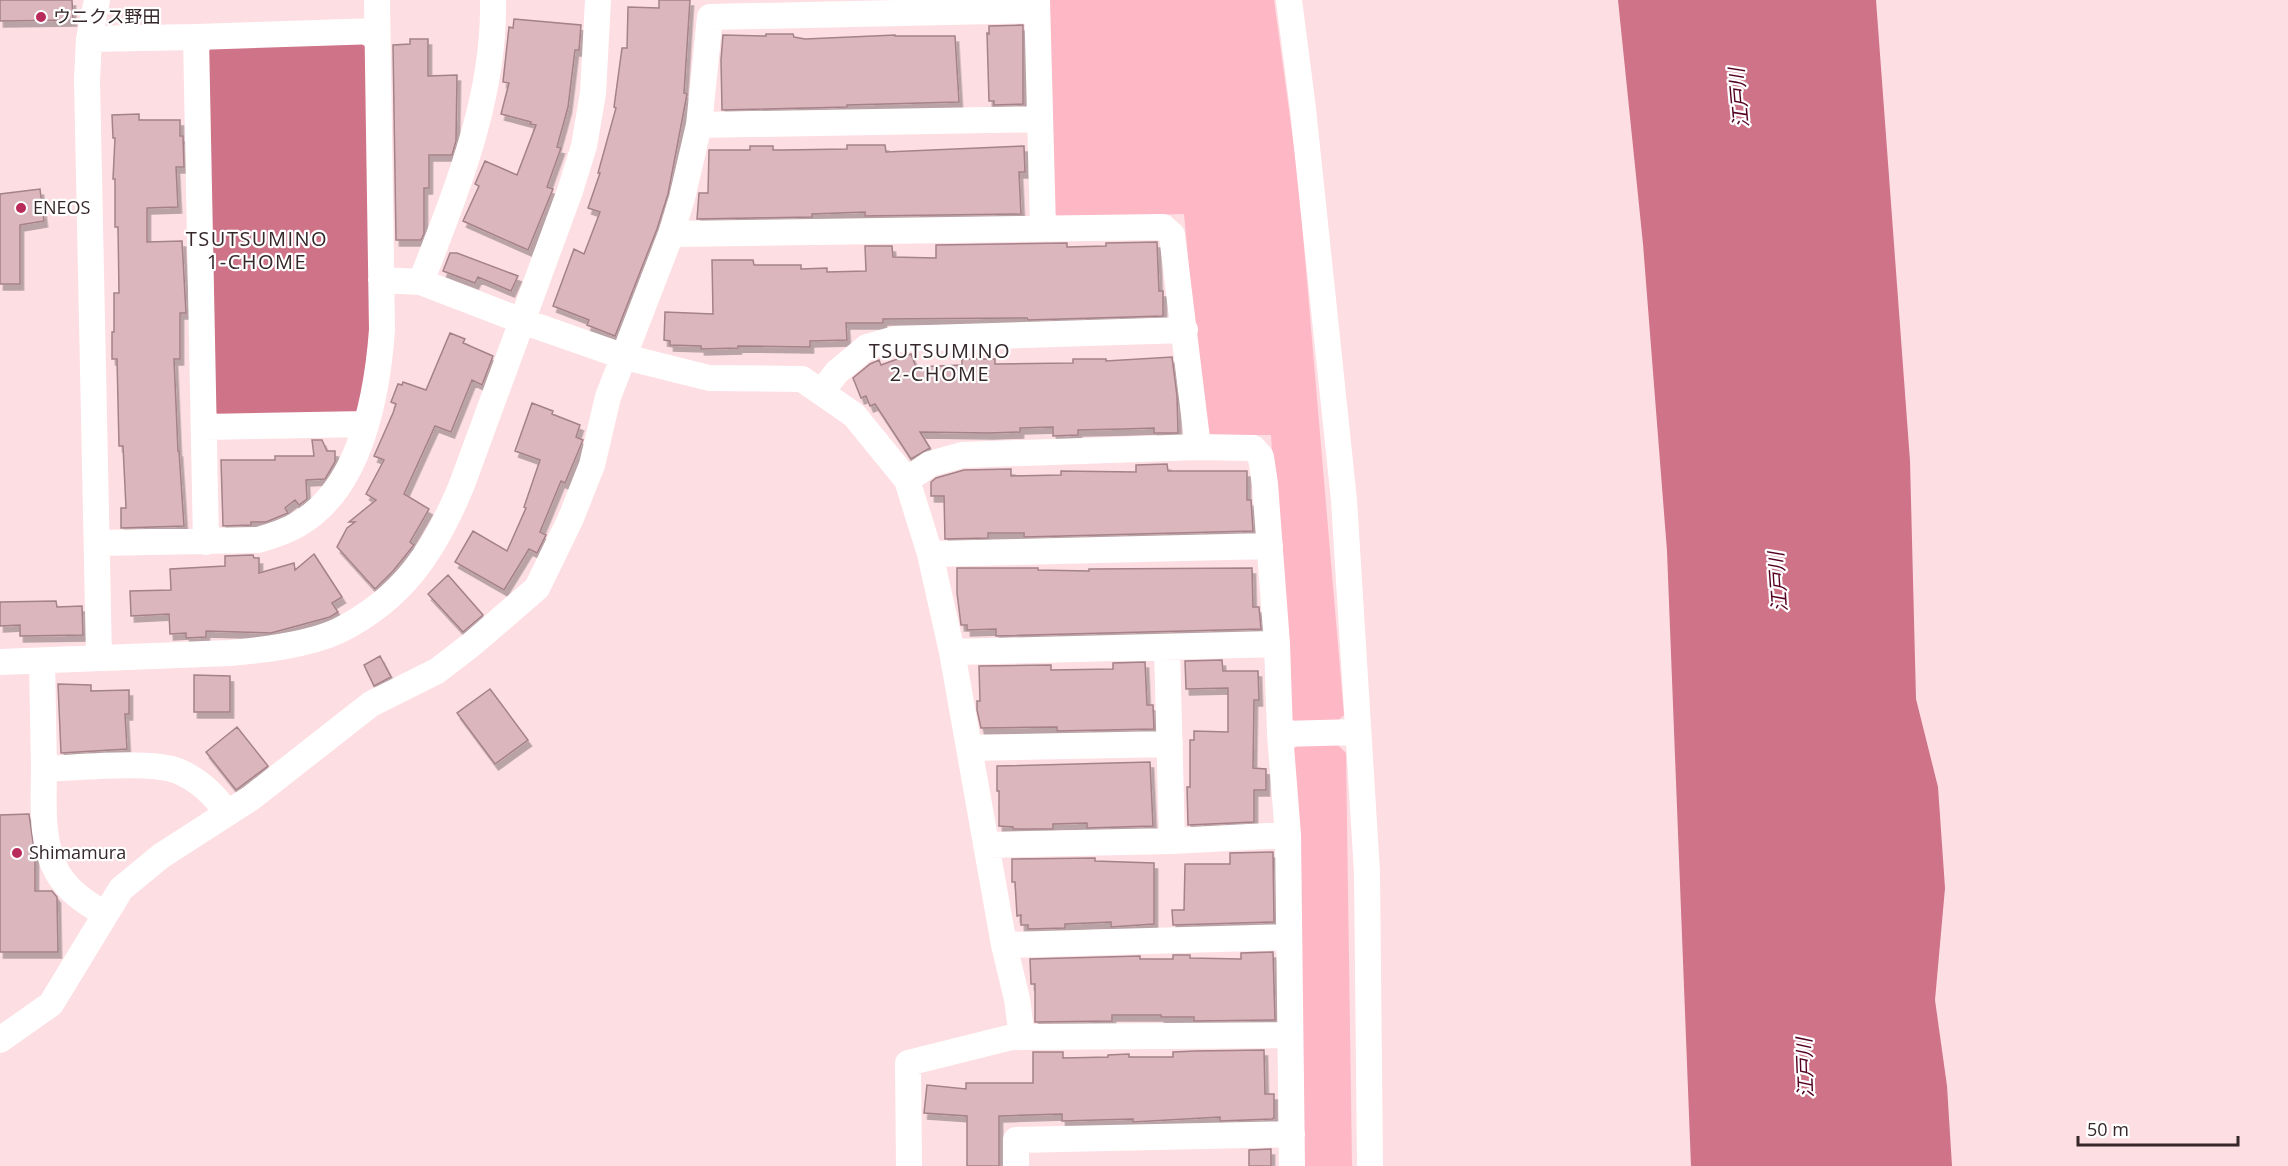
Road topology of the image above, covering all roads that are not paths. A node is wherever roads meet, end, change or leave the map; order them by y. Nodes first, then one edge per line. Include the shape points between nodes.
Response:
1 (97, 0) edge
2 (376, 0) edge
3 (493, 0) edge
4 (598, 0) edge
5 (1289, 0) edge
6 (1037, 5) edge
7 (377, 31) junction
8 (196, 37) junction
9 (89, 39) junction
10 (1040, 120) junction
11 (699, 125) junction
12 (1043, 228) junction
13 (671, 234) junction
14 (381, 280) junction
15 (422, 282) junction
16 (522, 321) junction
17 (1185, 330) junction
18 (625, 357) junction
19 (822, 391) junction
20 (366, 424) junction
21 (204, 427) junction
22 (1198, 447) junction
23 (907, 480) junction
24 (206, 542) junction
25 (98, 543) junction
26 (1270, 546) junction
27 (930, 554) junction
28 (1277, 644) junction
29 (1167, 647) junction
30 (951, 651) junction
31 (99, 658) junction
32 (42, 661) junction
33 (0, 662) edge
34 (1358, 732) junction
35 (1280, 734) junction
36 (1170, 744) junction
37 (969, 748) junction
38 (44, 769) junction
39 (227, 813) junction
40 (1288, 835) junction
41 (1172, 841) junction
42 (986, 845) junction
43 (105, 914) junction
44 (1288, 937) junction
45 (1004, 945) junction
46 (1290, 1035) junction
47 (1022, 1037) junction
48 (0, 1040) edge
49 (1292, 1134) junction
50 (909, 1166) edge
51 (1016, 1166) edge
52 (1292, 1166) edge
53 (1370, 1166) edge

1 - 9 street
2 - 7 street
3 - 15 street via 481,108 469,154
4 - 16 street via 593,93 584,146
5 - 34 street via 1344,500
6 - 10 street
6 - 11 street via 710,17
7 - 8 street
7 - 14 street
8 - 9 street
8 - 21 street
9 - 25 street
10 - 11 street
10 - 12 street
11 - 13 street
12 - 13 street
12 - 17 street via 1163,227 1172,234
13 - 18 street
14 - 15 street
14 - 20 street via 379,367
15 - 16 street
16 - 18 street
16 - 31 street via 444,525 415,570 384,600 337,632 264,650
17 - 19 street via 894,339 867,347 837,372
17 - 22 street
18 - 19 street via 709,378 802,379
18 - 39 street via 608,397 592,465 537,588 436,671 377,699
19 - 23 street via 854,415
20 - 21 street
20 - 24 street via 338,488 298,525 258,540
21 - 24 street
22 - 23 street via 962,454 930,464
22 - 26 street via 1253,447 1261,457
23 - 27 street
24 - 25 street
25 - 31 street
26 - 27 street
26 - 28 street
27 - 30 street
28 - 29 street
28 - 35 street
29 - 30 street
29 - 36 street
30 - 37 street
31 - 32 street
32 - 33 street
32 - 38 street
34 - 35 street
34 - 53 street via 1367,872
35 - 40 street
36 - 37 street
36 - 41 street
37 - 42 street
38 - 39 street via 150,766 176,770 215,796
38 - 43 street via 44,825 49,853 71,890
39 - 43 street via 161,856 121,889
40 - 41 street
40 - 44 street
41 - 42 street
42 - 45 street
43 - 48 street via 51,1004
44 - 45 street
44 - 46 street
45 - 47 street
46 - 47 street
46 - 49 street
47 - 50 street via 1004,1038 908,1063
49 - 51 street via 1016,1140
49 - 52 street

